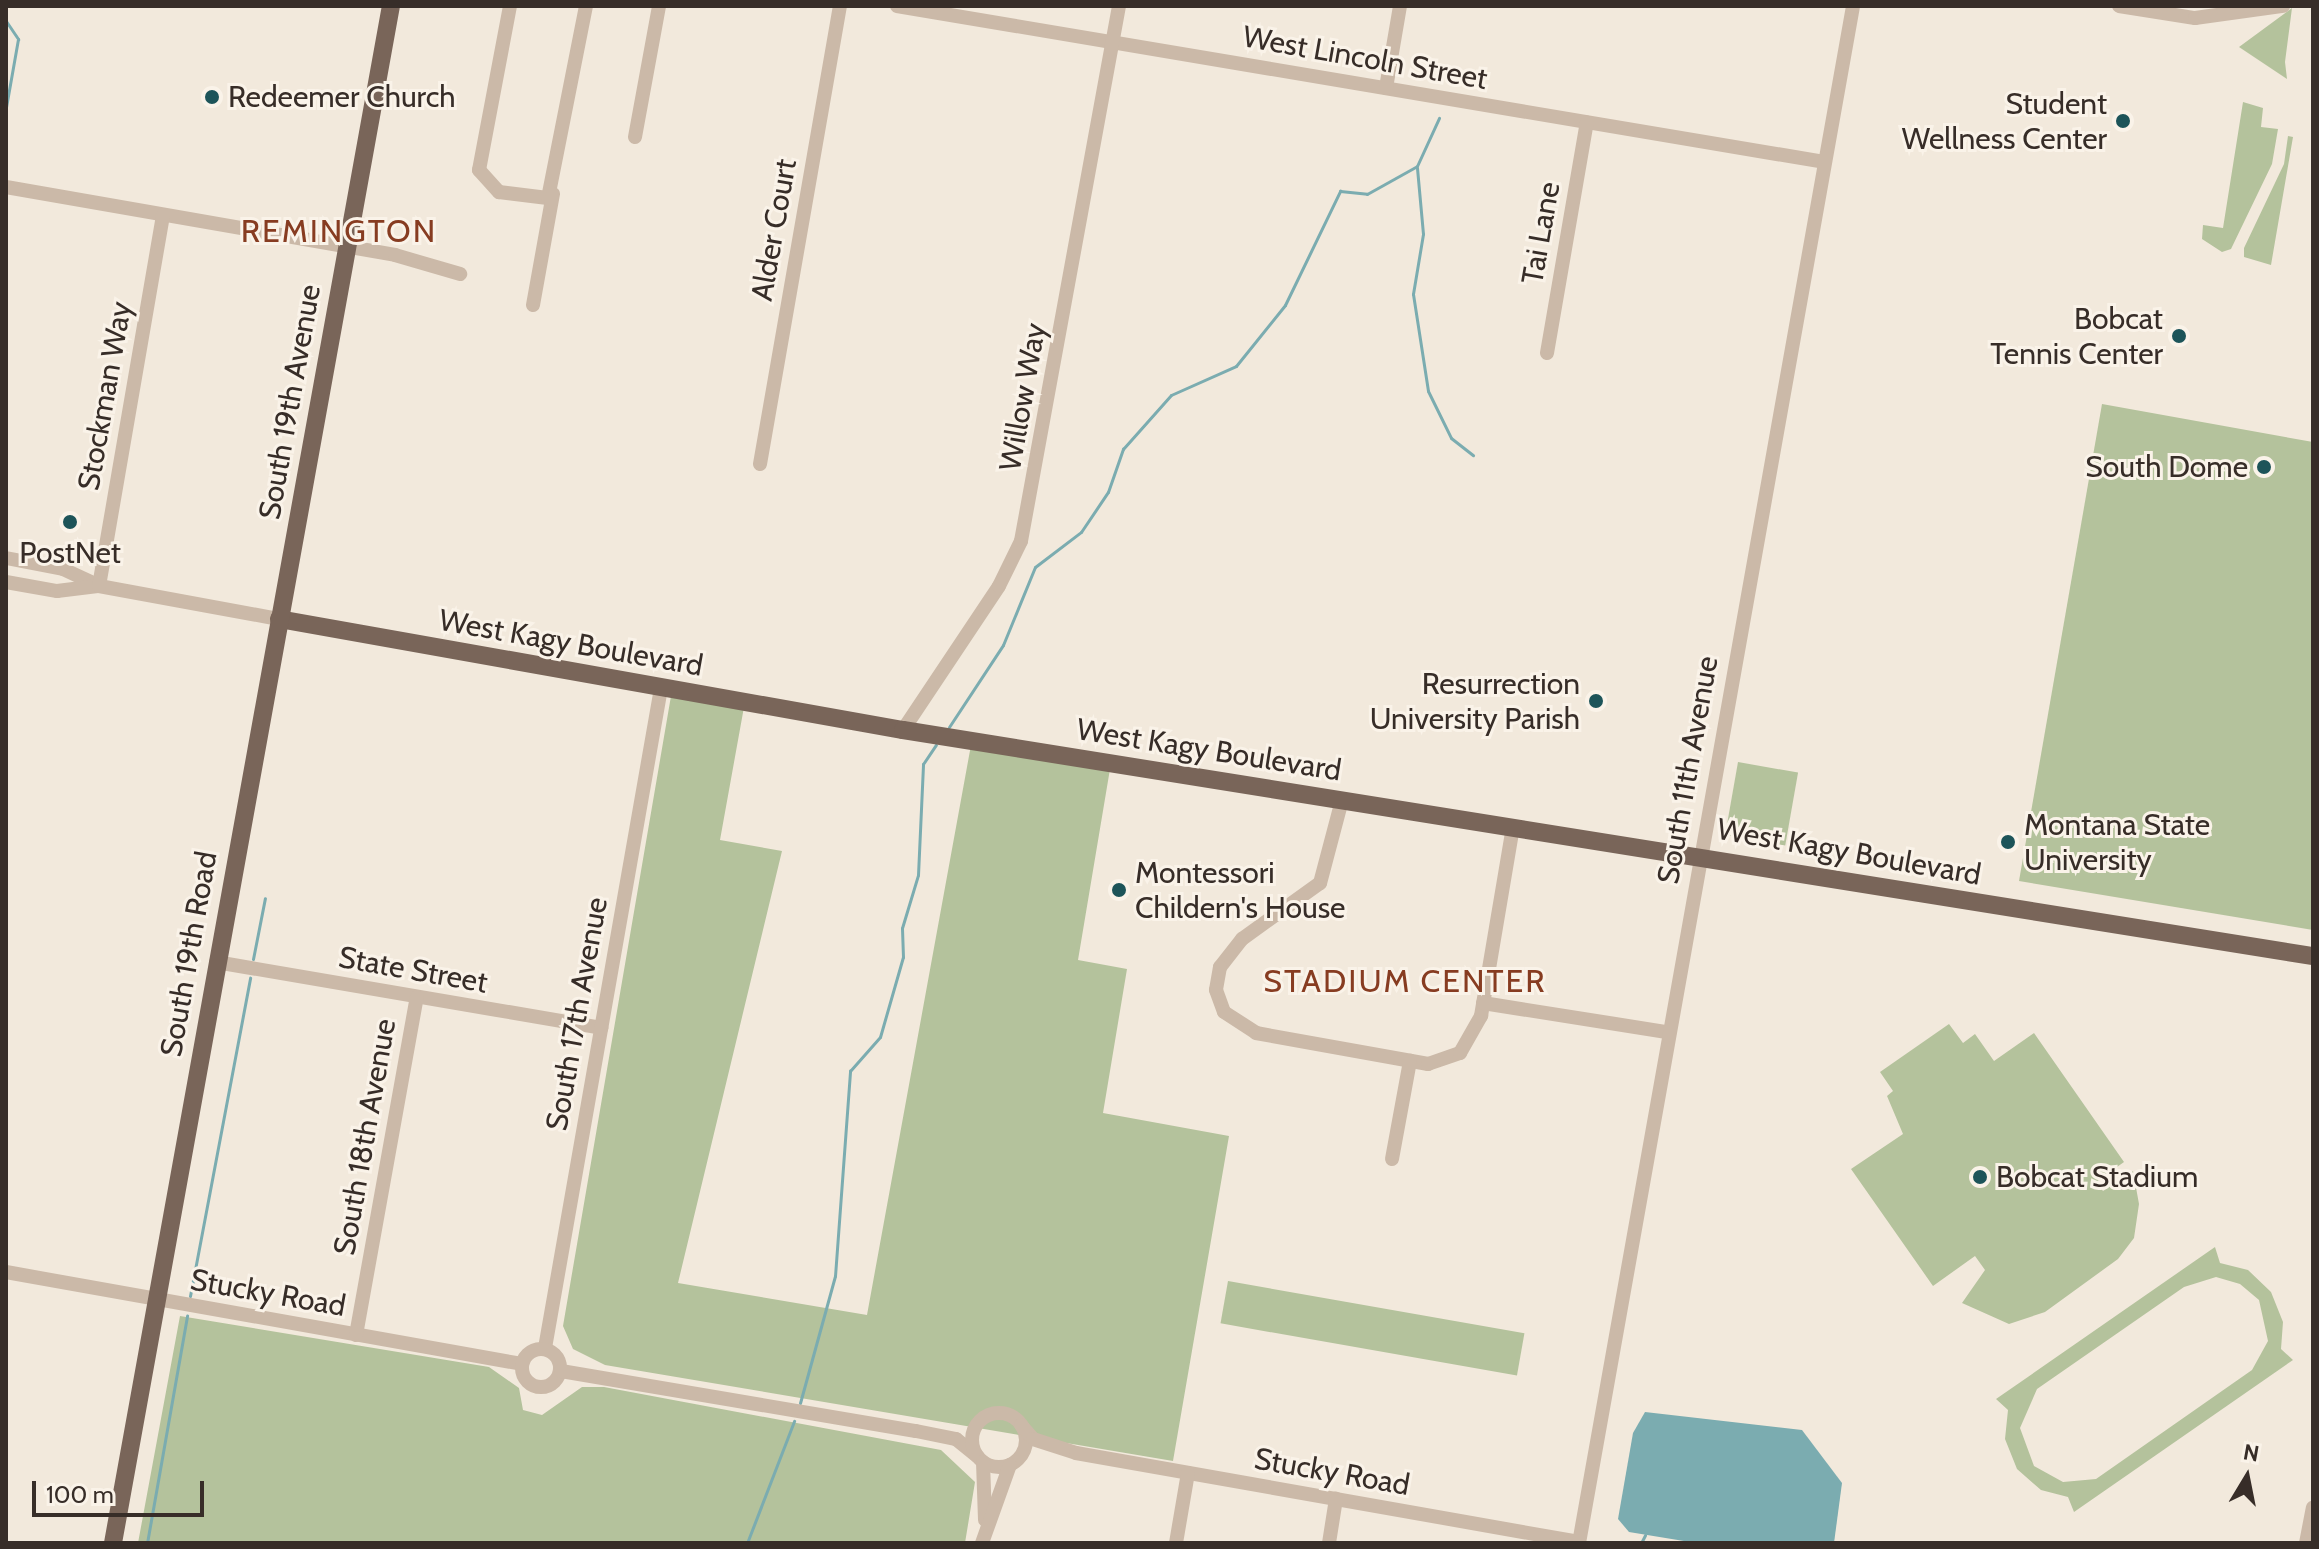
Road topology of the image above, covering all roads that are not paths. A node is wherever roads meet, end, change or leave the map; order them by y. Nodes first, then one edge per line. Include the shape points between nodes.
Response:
1 (391, 6) edge
2 (510, 6) edge
3 (586, 6) edge
4 (659, 6) edge
5 (840, 6) edge
6 (897, 6) edge
7 (1119, 6) edge
8 (1400, 6) edge
9 (1853, 6) edge
10 (2119, 6) edge
11 (2283, 6) edge
12 (1112, 42) junction
13 (1386, 88) junction
14 (1587, 122) junction
15 (635, 137) dead end
16 (1824, 162) junction
17 (6, 187) edge
18 (553, 194) junction
19 (163, 215) junction
20 (347, 247) junction
21 (460, 274) dead end
22 (533, 305) dead end
23 (1547, 353) dead end
24 (760, 464) dead end
25 (10, 559) edge
26 (6, 575) edge
27 (6, 582) edge
28 (99, 586) junction
29 (279, 619) junction
30 (661, 688) junction
31 (903, 730) junction
32 (1342, 800) junction
33 (1513, 827) junction
34 (1701, 855) junction
35 (2313, 956) edge
36 (216, 962) junction
37 (417, 997) junction
38 (1483, 1003) junction
39 (601, 1028) junction
40 (1667, 1032) junction
41 (1410, 1061) junction
42 (1392, 1159) dead end
43 (6, 1272) edge
44 (154, 1300) junction
45 (356, 1335) junction
46 (545, 1348) junction
47 (522, 1364) junction
48 (561, 1371) junction
49 (978, 1423) junction
50 (1021, 1425) junction
51 (916, 1431) junction
52 (1076, 1453) junction
53 (980, 1459) junction
54 (1013, 1462) junction
55 (1188, 1473) junction
56 (1336, 1499) junction
57 (2313, 1508) edge
58 (986, 1520) junction
59 (1579, 1542) edge
60 (113, 1543) edge
61 (982, 1543) edge
62 (1176, 1543) edge
63 (1329, 1543) edge
64 (2306, 1543) edge

1 - 20 main road, South 19th Avenue
2 - 18 street via 479,170 499,192
3 - 18 street
4 - 15 street
5 - 24 street, Alder Court
6 - 12 street, West Lincoln Street
7 - 12 street, Willow Way
8 - 13 street
9 - 16 street, South 11th Avenue
10 - 11 street via 2195,18
12 - 13 street, West Lincoln Street
12 - 31 street, Willow Way via 1021,541 999,586
13 - 14 street, West Lincoln Street
14 - 16 street, West Lincoln Street
14 - 23 street, Tai Lane
16 - 34 street, South 11th Avenue
17 - 19 street
18 - 22 street
19 - 20 street
19 - 28 street, Stockman Way
20 - 21 street
20 - 29 main road, South 19th Avenue
25 - 28 street, West Kagy Boulevard
26 - 28 street
27 - 28 street, West Kagy Boulevard via 57,591
28 - 29 street, West Kagy Boulevard
29 - 30 main road, West Kagy Boulevard
29 - 36 main road, South 19th Road
30 - 31 main road, West Kagy Boulevard
30 - 39 street, South 17th Avenue
31 - 32 main road, West Kagy Boulevard
32 - 33 main road, West Kagy Boulevard
32 - 41 street via 1327,873 1233,947 1216,990 1232,1022 1256,1033
33 - 34 main road, West Kagy Boulevard
33 - 38 street
34 - 35 main road, West Kagy Boulevard
34 - 40 street, South 11th Avenue
36 - 37 street, State Street
36 - 44 main road, South 19th Road
37 - 39 street, State Street
37 - 45 street, South 18th Avenue
38 - 40 street
38 - 41 street via 1474,1037 1460,1053 1436,1064
39 - 46 street, South 17th Avenue
40 - 59 street, South 11th Avenue
41 - 42 street
43 - 44 street, Stucky Road
44 - 45 street, Stucky Road
44 - 60 main road
45 - 47 street, Stucky Road
46 - 47 street
46 - 48 street
47 - 48 street, Stucky Road via 528,1382 541,1387
48 - 51 street, Stucky Road
49 - 50 street via 997,1413
49 - 51 street, Stucky Road
49 - 53 street
50 - 52 street, Stucky Road via 1033,1439
50 - 54 street via 1026,1445
51 - 53 street, Stucky Road via 956,1439
52 - 54 street, Stucky Road
52 - 55 street, Stucky Road
53 - 54 street
53 - 58 street
54 - 58 street
55 - 56 street, Stucky Road
55 - 62 street
56 - 59 street, Stucky Road
56 - 63 street
57 - 64 street
58 - 61 street

